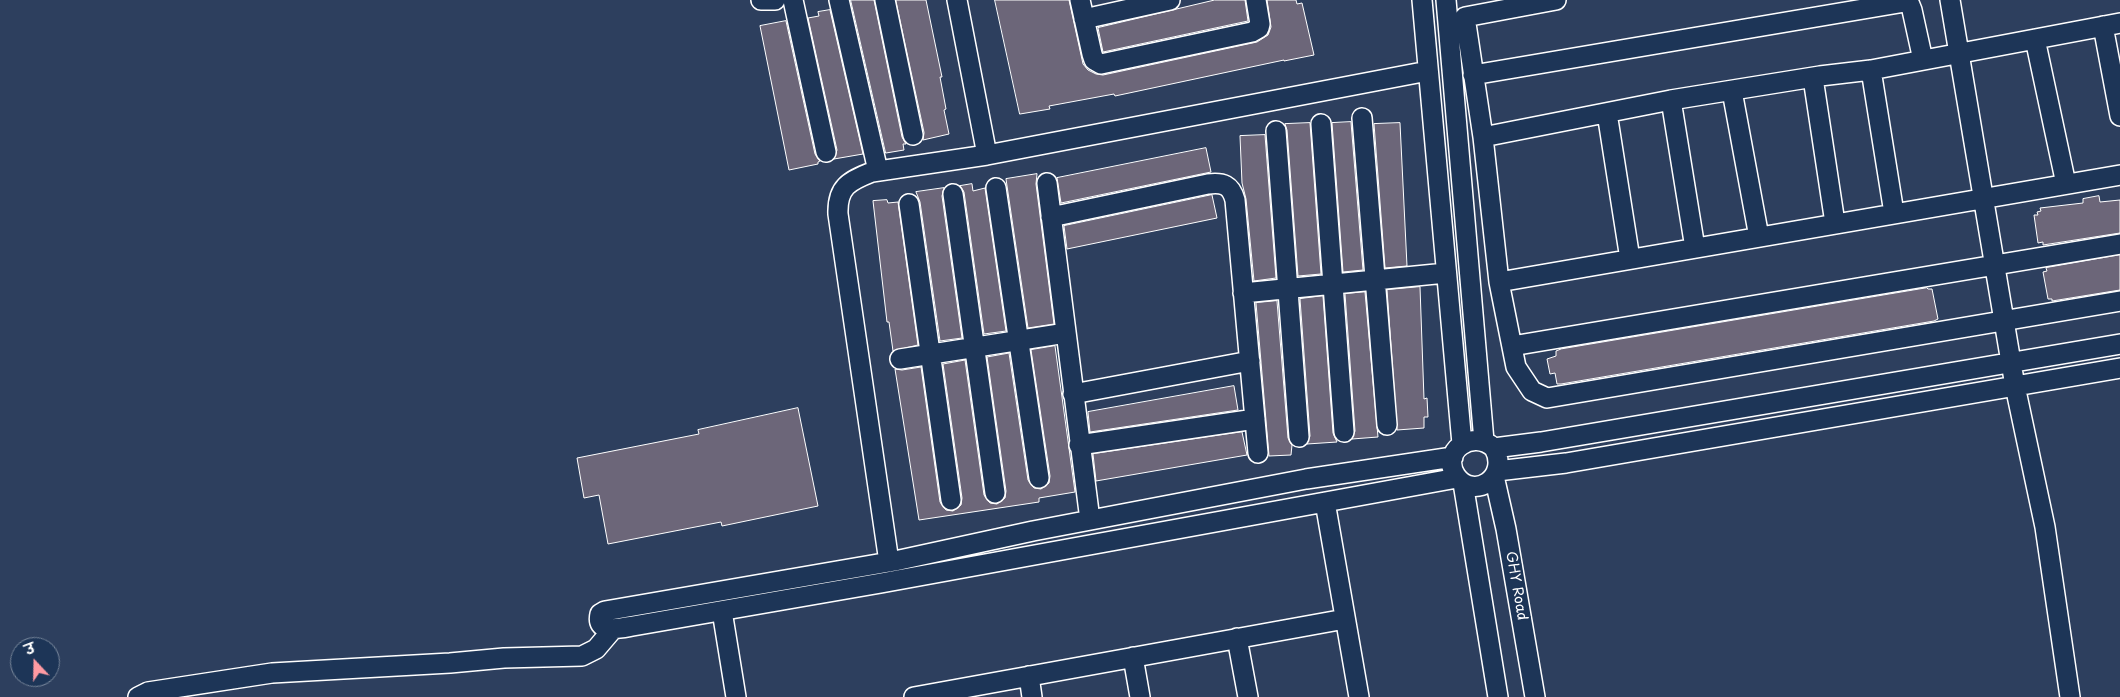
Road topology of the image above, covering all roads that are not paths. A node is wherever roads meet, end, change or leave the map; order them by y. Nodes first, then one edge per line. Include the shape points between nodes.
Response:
1 (762, 0) edge
2 (774, 0) edge
3 (793, 0) edge
4 (839, 0) edge
5 (885, 0) edge
6 (957, 0) edge
7 (1080, 0) edge
8 (1170, 0) edge
9 (1256, 0) edge
10 (1422, 0) edge
11 (1446, 0) edge
12 (1556, 0) edge
13 (1950, 0) edge
14 (1084, 19) junction
15 (2112, 25) edge
16 (2035, 39) junction
17 (1959, 54) junction
18 (1923, 60) junction
19 (1871, 70) junction
20 (1428, 71) junction
21 (1473, 75) junction
22 (1813, 78) junction
23 (1732, 90) junction
24 (1671, 100) junction
25 (1607, 113) junction
26 (2120, 116) edge
27 (1362, 118) dead end
28 (1321, 124) dead end
29 (1276, 131) dead end
30 (913, 135) dead end
31 (1483, 137) junction
32 (826, 152) dead end
33 (987, 155) junction
34 (878, 171) junction
35 (2120, 175) edge
36 (1047, 183) dead end
37 (2066, 184) junction
38 (996, 188) dead end
39 (953, 194) dead end
40 (1983, 197) junction
41 (909, 204) dead end
42 (1894, 213) junction
43 (1052, 217) junction
44 (1835, 223) junction
45 (1760, 237) junction
46 (2120, 244) edge
47 (1695, 248) junction
48 (1630, 259) junction
49 (1995, 265) junction
50 (1446, 272) junction
51 (1375, 278) junction
52 (1499, 282) junction
53 (1332, 284) junction
54 (1288, 288) junction
55 (1244, 293) junction
56 (2120, 301) edge
57 (2004, 321) junction
58 (1066, 333) junction
59 (1018, 340) junction
60 (2120, 344) edge
61 (1512, 346) junction
62 (975, 347) junction
63 (929, 355) junction
64 (900, 359) dead end
65 (1250, 361) junction
66 (2011, 362) junction
67 (2120, 368) edge
68 (2015, 386) junction
69 (1073, 394) junction
70 (1255, 419) junction
71 (1387, 426) dead end
72 (1344, 432) dead end
73 (1299, 437) dead end
74 (1079, 445) junction
75 (1489, 445) junction
76 (1457, 450) junction
77 (1258, 453) dead end
78 (1496, 474) junction
79 (1039, 478) dead end
80 (1460, 480) junction
81 (995, 494) dead end
82 (951, 500) dead end
83 (1325, 502) junction
84 (1090, 520) junction
85 (889, 562) junction
86 (722, 611) junction
87 (1345, 619) junction
88 (613, 629) junction
89 (1237, 638) junction
90 (1132, 658) junction
91 (1029, 676) junction
92 (945, 694) edge
93 (138, 697) edge
94 (736, 697) edge
95 (914, 697) edge
96 (1032, 697) edge
97 (1140, 697) edge
98 (1248, 697) edge
99 (1359, 697) edge
100 (1498, 697) edge
101 (1535, 697) edge
102 (2070, 697) edge

1 - 2 street
3 - 32 street
4 - 34 street
5 - 30 street
6 - 33 street
7 - 14 street
8 - 14 street
9 - 14 street via 1260,24 1252,32 1106,63 1094,60
10 - 20 street
11 - 75 street
12 - 21 street via 1465,17
13 - 17 street
15 - 16 street
15 - 26 street
16 - 17 street
16 - 37 street
17 - 18 street
17 - 40 street
18 - 19 street
18 - 21 street via 1912,10 1905,2
19 - 22 street
19 - 42 street
20 - 33 street
20 - 50 street
21 - 31 street
22 - 23 street
22 - 44 street
23 - 24 street
23 - 45 street
24 - 25 street
24 - 47 street
25 - 31 street
25 - 48 street
27 - 51 street
28 - 53 street
29 - 54 street
31 - 52 street
33 - 34 street
34 - 85 street via 857,178 841,191 837,201
35 - 37 street
36 - 43 street
37 - 40 street
38 - 59 street
39 - 62 street
40 - 42 street
40 - 49 street
41 - 63 street
42 - 44 street
43 - 55 street via 1222,183 1228,186 1235,200
43 - 58 street
44 - 45 street
45 - 47 street
46 - 49 street
47 - 48 street
48 - 52 street
49 - 57 street
49 - 61 street
50 - 51 street
50 - 76 street
51 - 53 street
51 - 71 street
52 - 61 street
53 - 54 street
53 - 72 street
54 - 55 street
54 - 73 street
55 - 65 street
56 - 57 street
57 - 61 street via 1547,398 1532,391 1516,367
57 - 66 street
58 - 59 street
58 - 69 street
59 - 62 street
59 - 79 street
60 - 66 street
62 - 63 street
62 - 81 street
63 - 64 street
63 - 82 street
65 - 69 street
65 - 70 street
66 - 68 street
66 - 75 street via 1541,442
67 - 68 street
68 - 78 street
68 - 102 street via 2045,527
69 - 74 street
70 - 74 street
70 - 77 street
74 - 84 street
75 - 76 street via 1469,440
75 - 78 street via 1498,459
76 - 80 street via 1454,471
76 - 84 street
78 - 80 street via 1483,485 1469,486
78 - 101 street, GHY Road
80 - 83 street
80 - 100 street
83 - 86 street
83 - 87 street
84 - 85 street
85 - 88 street via 605,610 600,614 600,624
86 - 88 street
86 - 94 street
87 - 89 street
87 - 99 street
88 - 93 street via 596,649 582,656 272,673 148,692
89 - 90 street
89 - 98 street
90 - 91 street
90 - 97 street
91 - 92 street
91 - 96 street
92 - 95 street

